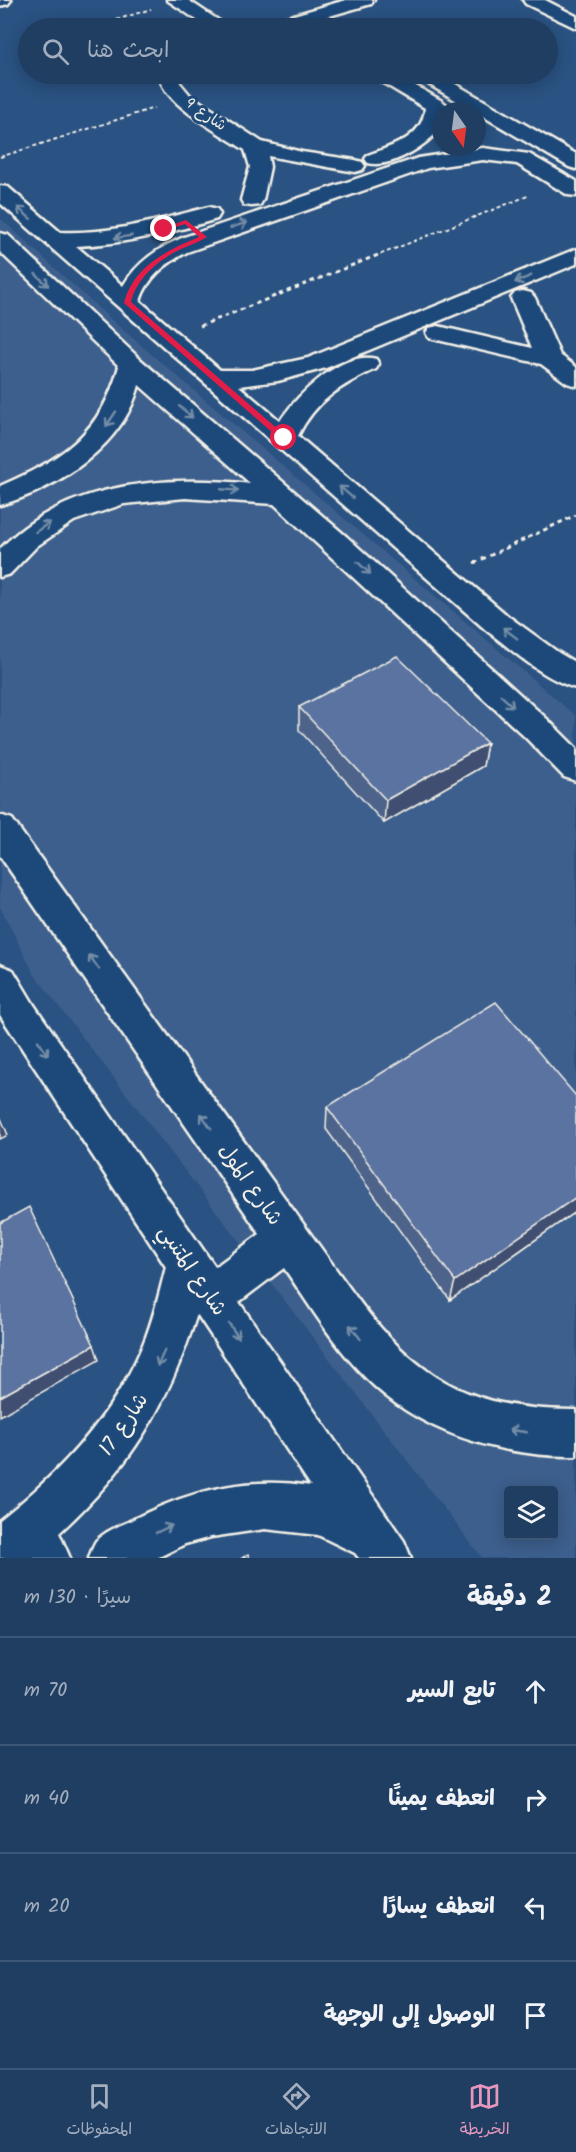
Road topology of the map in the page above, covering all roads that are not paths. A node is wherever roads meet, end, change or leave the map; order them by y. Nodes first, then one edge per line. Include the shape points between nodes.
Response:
1 (176, 0) edge
2 (365, 0) edge
3 (532, 0) edge
4 (562, 0) edge
5 (576, 7) edge
6 (322, 13) junction
7 (205, 18) edge
8 (313, 18) edge
9 (331, 18) edge
10 (576, 22) edge
11 (170, 84) edge
12 (399, 84) edge
13 (442, 84) edge
14 (432, 103) edge
15 (432, 124) edge
16 (486, 136) dead end
17 (255, 147) junction
18 (389, 154) junction
19 (522, 158) junction
20 (576, 163) edge
21 (355, 166) junction
22 (407, 168) junction
23 (572, 183) edge
24 (0, 192) edge
25 (252, 200) junction
26 (186, 222) junction
27 (204, 237) junction
28 (54, 239) junction
29 (0, 240) edge
30 (574, 265) edge
31 (523, 298) junction
32 (128, 303) junction
33 (438, 333) junction
34 (549, 359) junction
35 (132, 364) junction
36 (326, 370) junction
37 (212, 376) junction
38 (576, 378) edge
39 (284, 438) junction
40 (0, 496) edge
41 (280, 496) junction
42 (381, 523) junction
43 (337, 544) junction
44 (0, 567) edge
45 (576, 677) edge
46 (576, 768) edge
47 (0, 829) edge
48 (0, 981) edge
49 (11, 1017) edge
50 (289, 1238) junction
51 (200, 1279) junction
52 (576, 1433) edge
53 (26, 1545) edge
54 (380, 1547) edge
55 (114, 1558) edge

1 - 7 street
2 - 6 street
3 - 10 street
4 - 5 street
6 - 8 street
6 - 9 street
11 - 17 street, شارع 9 via 183,99
12 - 14 street
13 - 20 street
15 - 18 street via 423,136
16 - 19 street
17 - 21 street, شارع 9
17 - 25 street via 260,167
18 - 21 street
18 - 22 street
19 - 22 street via 504,154 463,155
19 - 23 street
21 - 25 street
27 -> 22 street
28 -> 24 street
25 - 26 street
26 - 27 street
26 -> 28 street via 114,238
27 - 32 street via 150,266 132,287
28 - 32 street
29 -> 35 street
30 - 31 street
30 -> 36 street
31 - 33 street
31 - 34 street
32 - 37 street
33 - 34 street
33 - 36 street
34 - 38 street
35 -> 40 street via 120,404 98,437 52,472
35 -> 41 street
36 - 37 street via 229,380
36 - 39 street via 294,416
37 - 39 street
42 -> 39 street
41 - 43 street
44 -> 41 street via 34,533 59,517 117,495 178,487
42 - 43 street
45 -> 42 street via 497,623
43 -> 46 street
50 -> 47 street, شارع المول
48 - 49 street, شارع المتنبي
49 -> 51 street, شارع المتنبي
50 - 51 street
52 -> 50 street, شارع المول via 548,1435 504,1429 462,1415 422,1394 387,1367 357,1335
51 -> 53 street, شارع 17 via 180,1302 168,1342 127,1422
51 -> 54 street, شارع المتنبي
55 -> 54 street via 170,1526 219,1511 270,1505 318,1512

